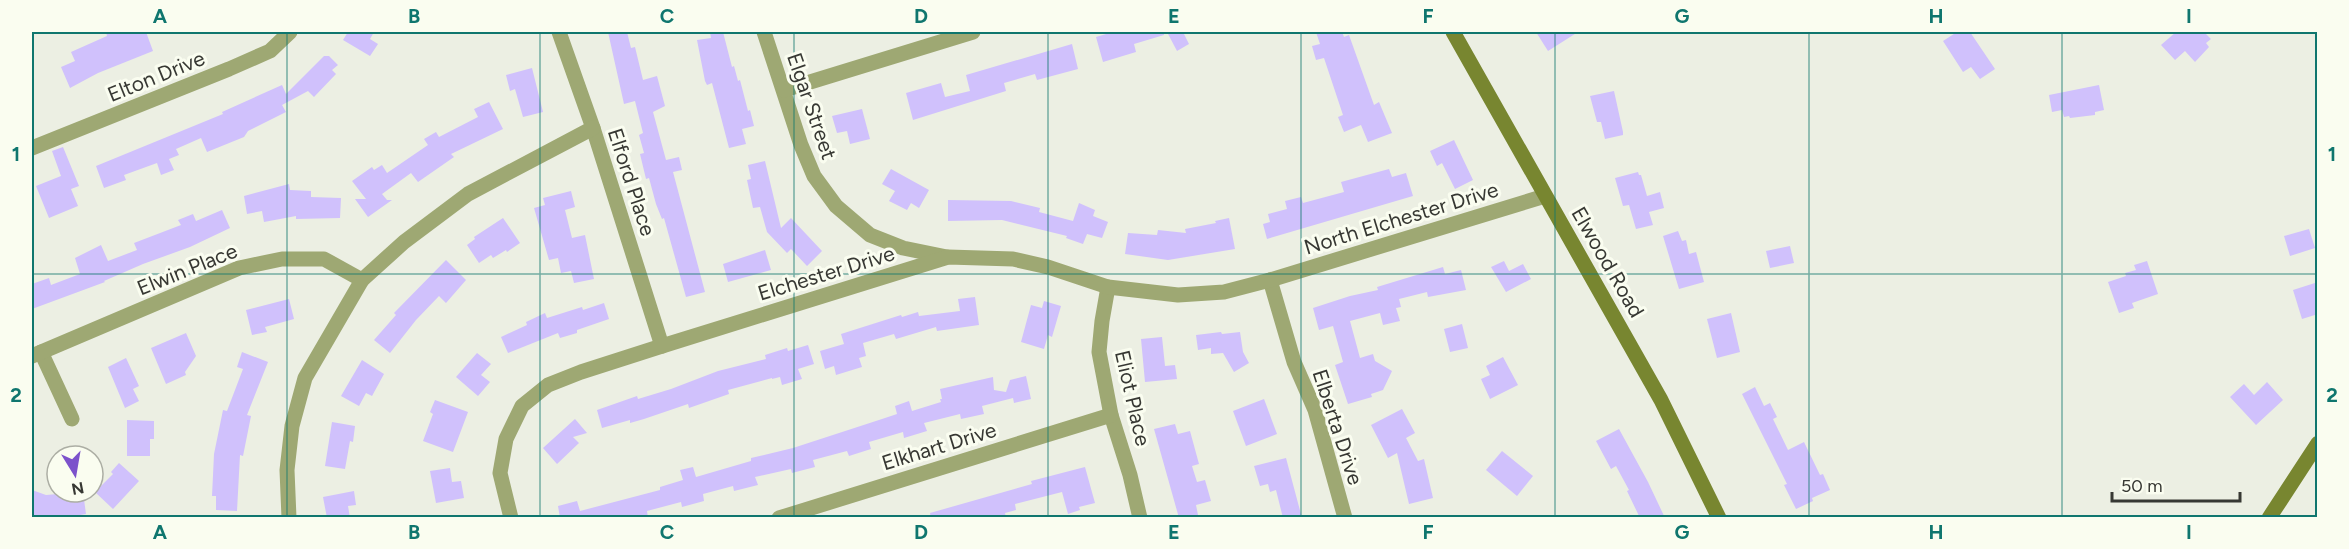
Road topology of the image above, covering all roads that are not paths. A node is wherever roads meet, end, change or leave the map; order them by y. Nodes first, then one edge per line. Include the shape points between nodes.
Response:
1 (290, 32) edge
2 (559, 32) edge
3 (764, 32) edge
4 (968, 32) edge
5 (1453, 32) edge
6 (784, 90) junction
7 (593, 128) junction
8 (32, 148) edge
9 (1545, 196) junction
10 (948, 257) junction
11 (362, 280) junction
12 (1270, 280) junction
13 (1108, 287) junction
14 (662, 346) junction
15 (36, 354) edge
16 (1112, 415) junction
17 (72, 419) dead end
18 (2318, 443) edge
19 (289, 518) edge
20 (511, 518) edge
21 (779, 518) edge
22 (1140, 518) edge
23 (1345, 518) edge
24 (1719, 518) edge
25 (2269, 518) edge

1 - 8 street, Elton Drive via 270,51 239,65
2 - 7 street, Elford Place
3 - 6 street, Elgar Street
4 - 6 street
5 - 9 main road, Elwood Road
6 - 10 street, Elgar Street via 814,176 836,206 870,235 903,248
7 - 11 street via 468,194 404,242
7 - 14 street, Elford Place
9 - 12 street, North Elchester Drive
9 - 24 main road, Elwood Road via 1661,400
10 - 13 street, Elchester Drive via 1013,259
10 - 14 street, Elchester Drive
11 - 15 street, Elwin Place via 324,259 282,259 239,268
11 - 19 street via 305,378 292,426 287,470
12 - 13 street, Elchester Drive via 1224,292 1178,295
12 - 23 street, Elberta Drive via 1294,362 1315,410
13 - 16 street, Eliot Place via 1099,352
14 - 20 street, Elchester Drive via 548,385 522,406 506,439 500,472
15 - 17 street
16 - 21 street, Elkhart Drive
16 - 22 street, Eliot Place
18 - 25 main road

